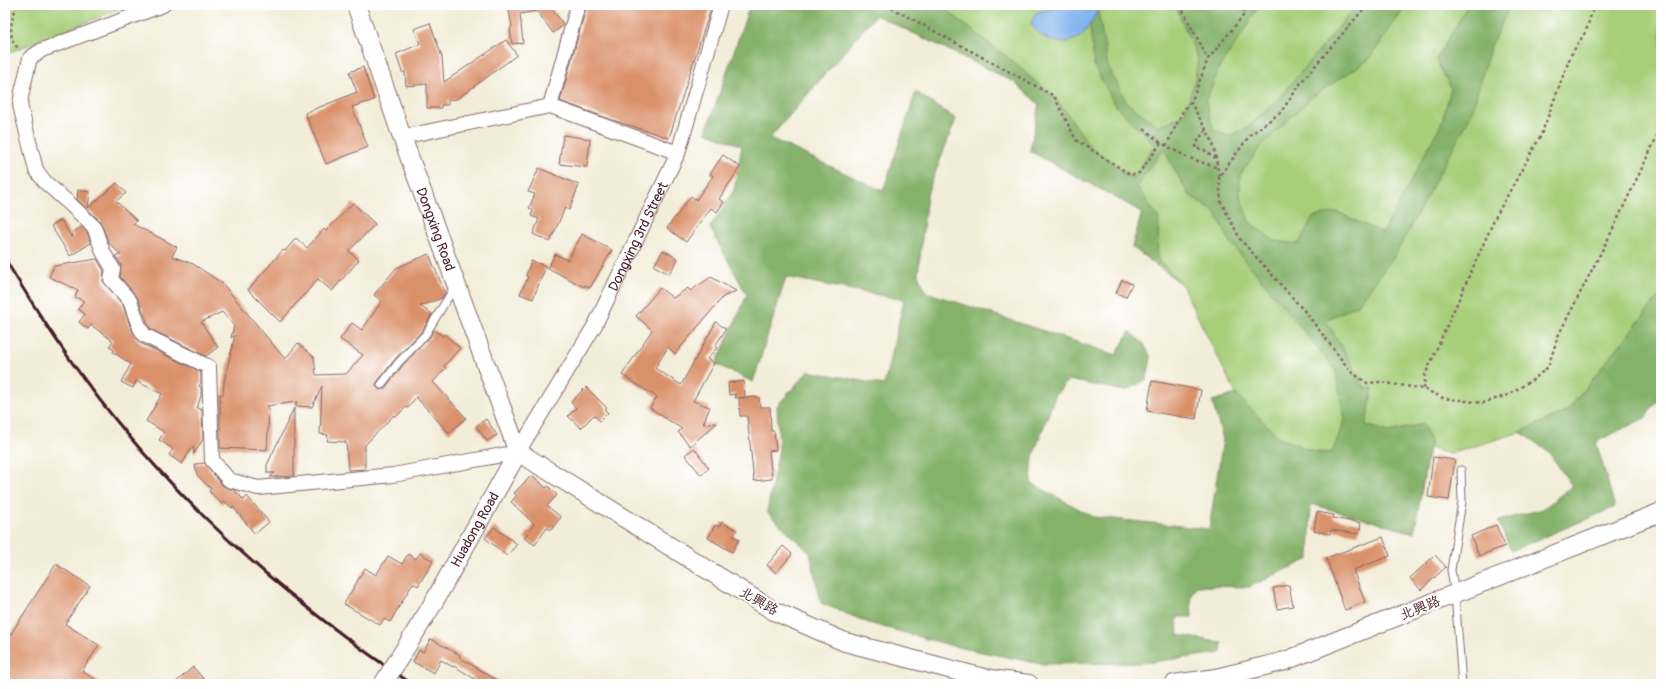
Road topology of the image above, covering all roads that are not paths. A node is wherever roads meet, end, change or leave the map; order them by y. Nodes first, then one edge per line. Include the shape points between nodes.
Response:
1 (163, 5) edge
2 (356, 5) edge
3 (578, 5) edge
4 (721, 5) edge
5 (550, 106) junction
6 (402, 137) junction
7 (678, 153) junction
8 (456, 285) junction
9 (381, 385) dead end
10 (518, 452) junction
11 (1461, 470) dead end
12 (1661, 512) edge
13 (1455, 594) junction
14 (383, 684) edge
15 (1029, 684) edge
16 (1174, 684) edge
17 (1462, 684) edge

1 - 10 street via 42,50 30,58 20,105 36,170 45,182 94,227 103,252 113,269 111,279 130,301 144,335 209,367 212,460 229,480 258,488 393,475
2 - 6 street, Dongxing Road
3 - 5 street
4 - 7 street, Dongxing 3rd Street
5 - 6 street
5 - 7 street
6 - 8 street, Dongxing Road
7 - 10 street, Dongxing 3rd Street via 595,325
8 - 9 lane via 426,334
8 - 10 street, Dongxing Road
10 - 14 street, Huadong Road, bridge via 431,607
10 - 15 street, 北興路 via 774,611 845,642 984,678
11 - 13 lane via 1462,502 1451,570
12 - 13 street, 北興路
13 - 16 street, 北興路 via 1286,661 1216,678
13 - 17 lane

